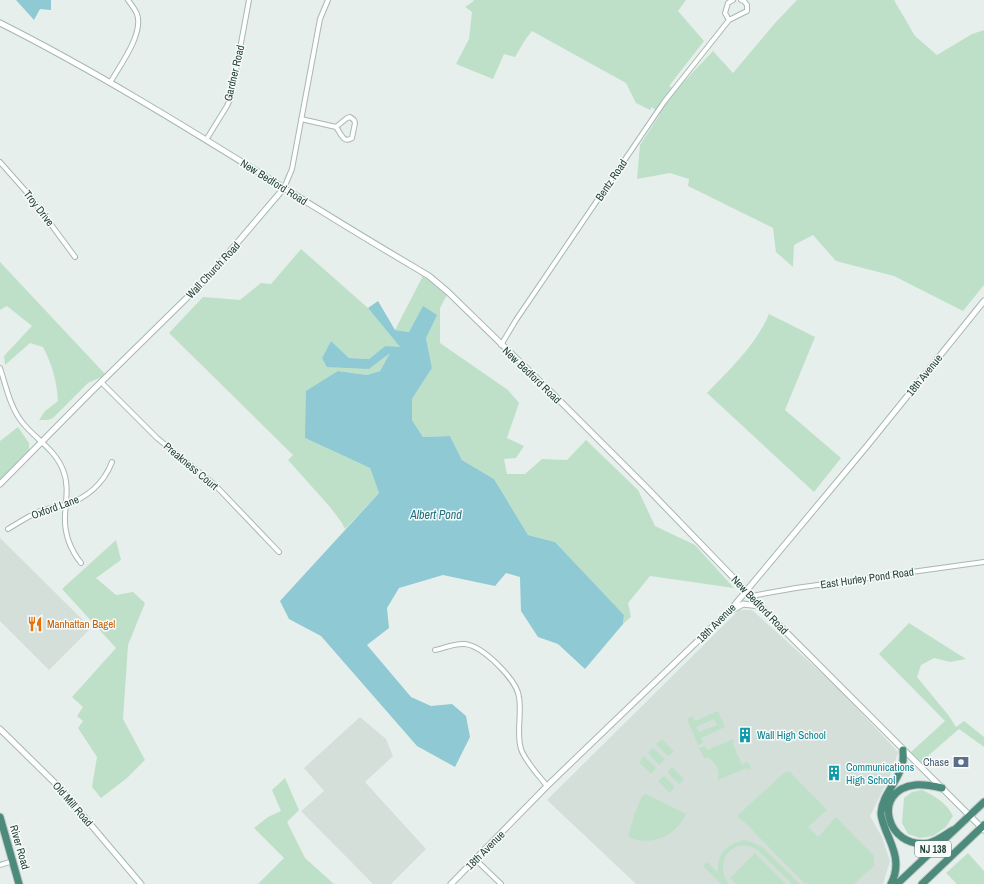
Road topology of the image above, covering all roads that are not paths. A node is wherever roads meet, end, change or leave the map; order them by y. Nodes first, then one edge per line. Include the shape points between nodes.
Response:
1 (128, 0) edge
2 (249, 0) edge
3 (328, 0) edge
4 (733, 0) edge
5 (741, 0) edge
6 (729, 20) junction
7 (0, 23) edge
8 (110, 84) junction
9 (301, 119) junction
10 (336, 127) junction
11 (206, 140) junction
12 (0, 162) edge
13 (284, 188) junction
14 (76, 257) dead end
15 (984, 301) edge
16 (501, 345) junction
17 (0, 368) edge
18 (101, 382) junction
19 (42, 442) junction
20 (112, 462) dead end
21 (0, 484) edge
22 (66, 504) junction
23 (8, 529) dead end
24 (279, 552) dead end
25 (984, 562) edge
26 (81, 563) dead end
27 (746, 591) junction
28 (750, 596) junction
29 (760, 606) junction
30 (718, 622) junction
31 (435, 650) dead end
32 (0, 729) edge
33 (903, 750) junction
34 (547, 786) junction
35 (942, 788) junction
36 (984, 802) edge
37 (969, 815) junction
38 (0, 817) edge
39 (983, 828) edge
40 (953, 830) junction
41 (476, 860) junction
42 (13, 861) junction
43 (0, 865) edge
44 (19, 884) edge
45 (141, 884) edge
46 (451, 884) edge
47 (501, 884) edge
48 (891, 884) edge
49 (897, 884) edge
50 (922, 884) edge

1 - 8 street via 136,12 137,32
2 - 11 street, Gardner Road via 231,96
3 - 9 street, Wall Church Road via 320,19
4 - 6 street via 728,3 725,13
5 - 6 street, Bentz Road via 747,5 747,11
6 - 16 street, Bentz Road via 664,102
7 - 8 street, New Bedford Road
8 - 11 street, New Bedford Road
9 - 10 street
9 - 13 street, Wall Church Road via 291,174
10 - 10 street via 342,138 348,140 353,136 355,123 352,118 347,118
11 - 13 street, New Bedford Road
12 - 14 street, Troy Drive via 30,196
13 - 16 street, New Bedford Road via 428,275
13 - 18 street, Wall Church Road via 208,277
15 - 27 street, 18th Avenue
16 - 27 street, New Bedford Road via 555,396
17 - 19 street via 18,416
18 - 19 street, Wall Church Road
18 - 24 street, Preakness Court via 157,438 215,485
19 - 21 street, Wall Church Road
19 - 22 street via 63,469 67,486
20 - 22 street, Oxford Lane via 106,475 90,492
22 - 23 street, Oxford Lane via 37,512
22 - 26 street via 67,535 71,548
25 - 28 street, East Hurley Pond Road
27 - 28 street, New Bedford Road
27 - 30 street, 18th Avenue
28 - 29 street, New Bedford Road
29 - 30 street via 748,603 738,605
29 - 33 street, New Bedford Road
30 - 34 street, 18th Avenue
31 - 34 street via 458,644 474,646 511,680 519,698 522,751
32 - 45 street, Old Mill Road via 58,786
33 - 35 street, New Bedford Road
33 - 48 highway via 902,767 881,811 896,857 896,869
34 - 41 street, 18th Avenue
35 - 37 street, New Bedford Road
35 - 40 highway via 919,784 904,788 891,801 888,817 899,835 917,843 931,842
36 - 37 highway, NJ 138
37 - 39 street, New Bedford Road
37 - 40 highway, NJ 138
38 - 42 highway, River Road
39 - 50 highway, NJ 138
40 - 49 highway, NJ 138
41 - 46 street, 18th Avenue
41 - 47 street
42 - 43 street
42 - 44 highway, River Road

